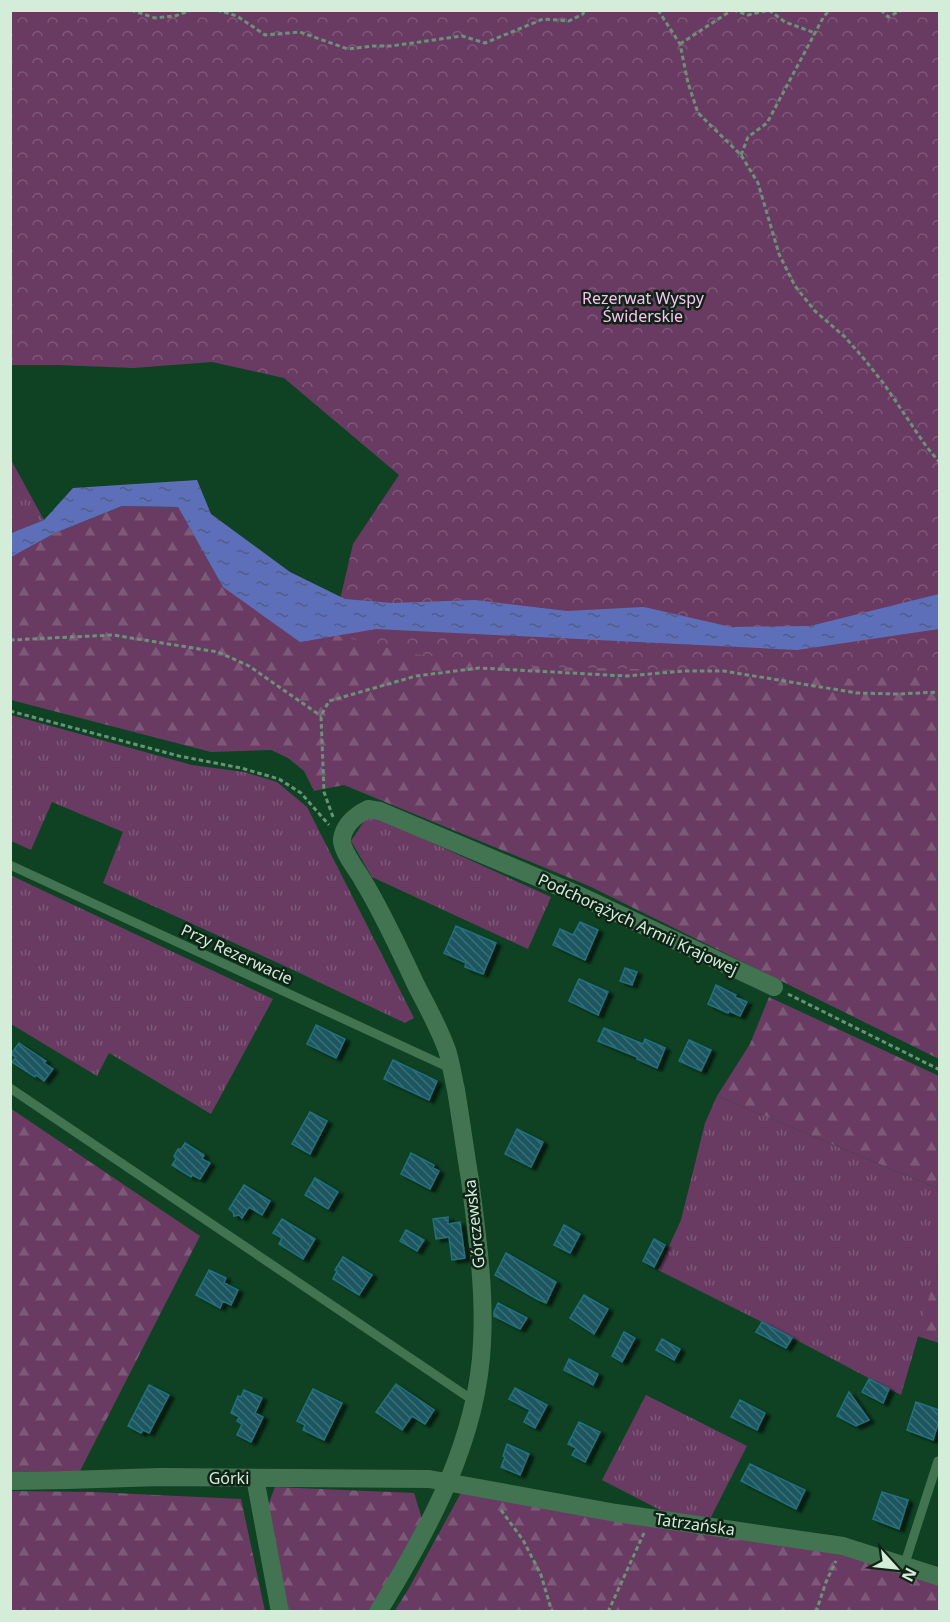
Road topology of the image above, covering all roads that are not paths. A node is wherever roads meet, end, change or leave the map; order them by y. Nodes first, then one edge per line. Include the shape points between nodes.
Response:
1 (342, 840) joint
2 (10, 865) edge
3 (774, 987) road end
4 (452, 1069) junction
5 (10, 1088) edge
6 (474, 1401) junction
7 (938, 1461) dead end
8 (255, 1478) junction
9 (10, 1481) edge
10 (448, 1482) junction
11 (904, 1566) junction
12 (939, 1577) edge
13 (280, 1611) edge
14 (378, 1611) edge

1 - 3 street, Podchorążych Armii Krajowej via 356,816 368,809 380,812 574,893
1 - 4 street, Górczewska via 441,1036
2 - 4 lane, Przy Rezerwacie
4 - 6 street, Górczewska via 476,1221 482,1303 482,1343
5 - 6 lane
6 - 10 street, Górczewska
7 - 11 lane
8 - 9 street, Górki
8 - 10 street, Górki
8 - 13 street
10 - 11 street, Tatrzańska via 616,1513 843,1546
10 - 14 street, Górczewska
11 - 12 street, Tatrzańska

